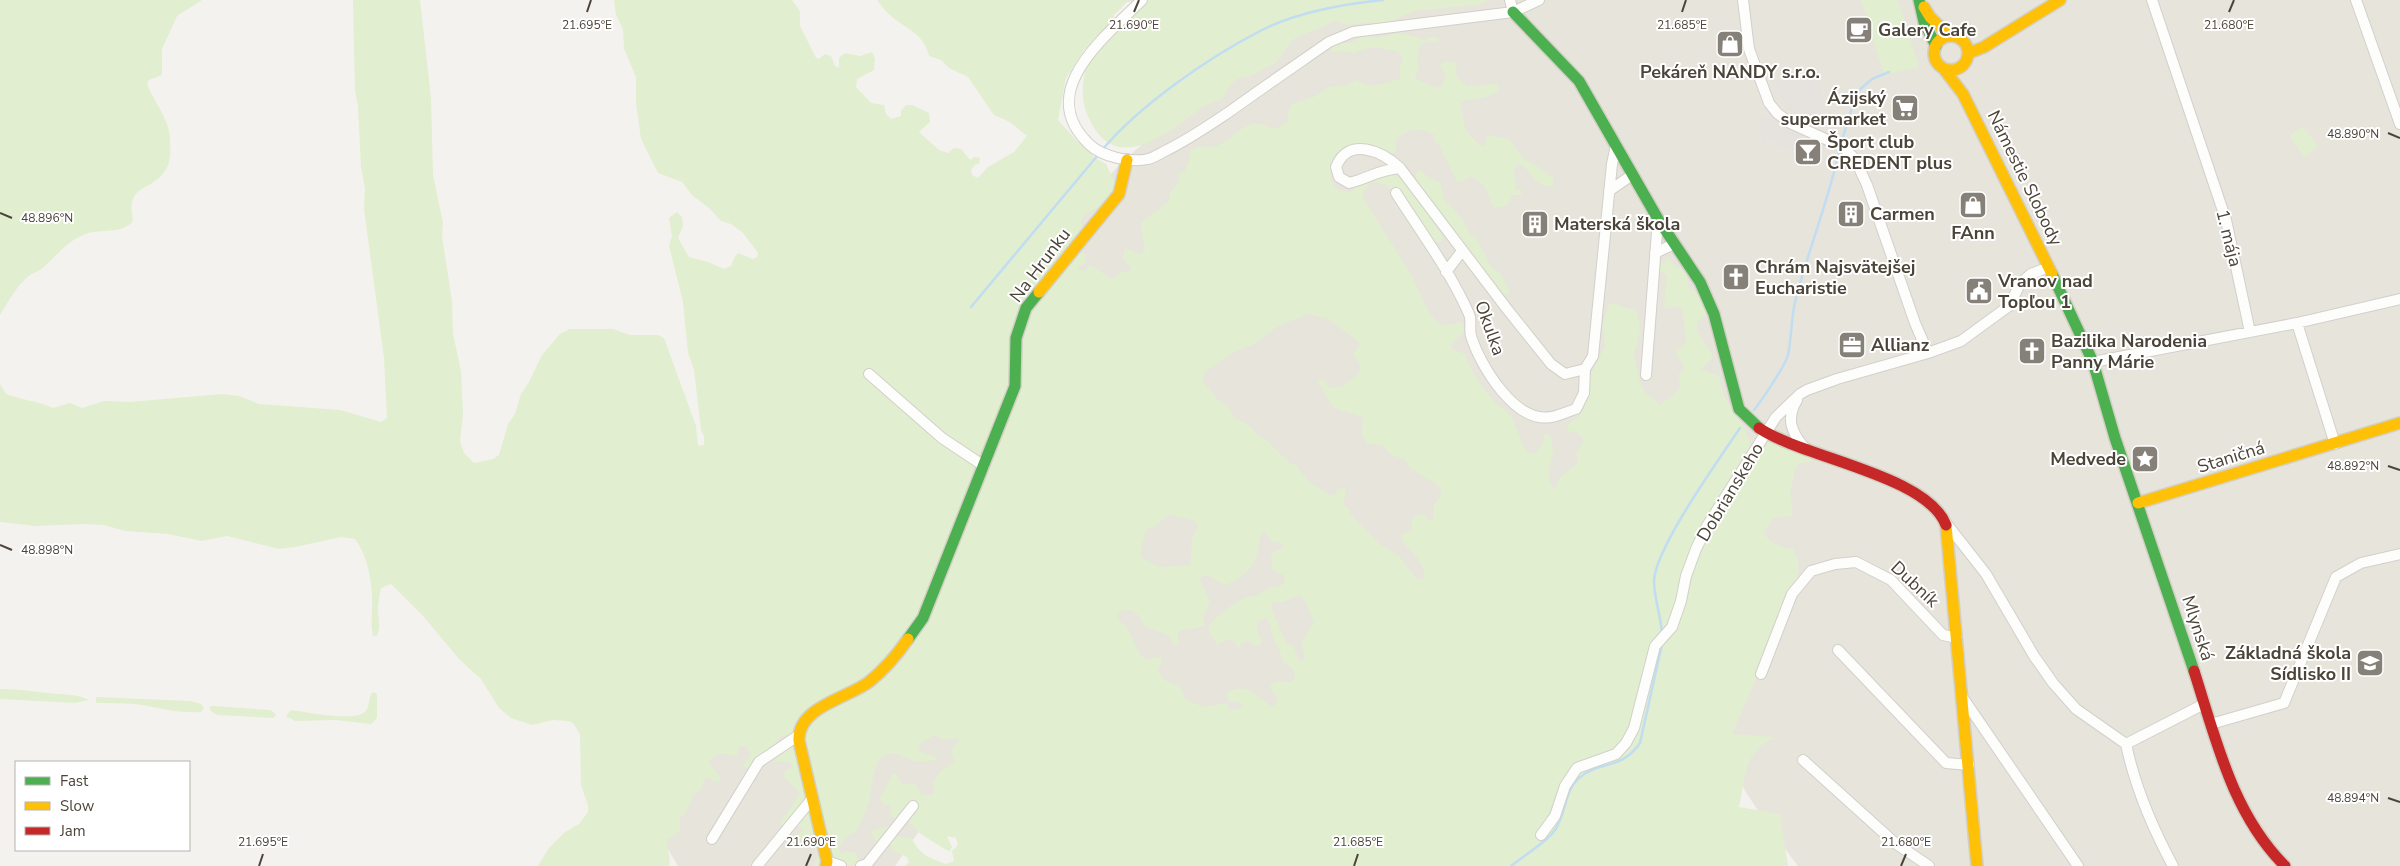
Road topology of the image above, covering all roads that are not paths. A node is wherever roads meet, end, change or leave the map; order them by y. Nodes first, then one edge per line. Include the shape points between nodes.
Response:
1 (1142, 0) edge
2 (1510, 0) edge
3 (1539, 0) edge
4 (1743, 0) edge
5 (1919, 0) edge
6 (2060, 0) edge
7 (2152, 0) edge
8 (2356, 0) edge
9 (1513, 12) junction
10 (1955, 37) junction
11 (1997, 38) junction
12 (1936, 46) junction
13 (1968, 53) junction
14 (1963, 66) junction
15 (1943, 68) junction
16 (1963, 94) junction
17 (2400, 124) edge
18 (1616, 144) junction
19 (1127, 160) junction
20 (1400, 168) junction
21 (1632, 175) junction
22 (1609, 190) junction
23 (1396, 193) dead end
24 (1658, 219) junction
25 (1674, 244) junction
26 (1462, 251) junction
27 (1654, 253) junction
28 (2049, 267) junction
29 (1446, 272) junction
30 (2400, 299) edge
31 (2297, 323) junction
32 (2250, 332) junction
33 (1928, 353) junction
34 (2093, 362) junction
35 (1585, 369) junction
36 (870, 374) dead end
37 (1646, 376) dead end
38 (1800, 394) junction
39 (2400, 423) edge
40 (1765, 432) junction
41 (2335, 444) junction
42 (1806, 450) junction
43 (984, 466) junction
44 (2138, 503) junction
45 (1946, 523) junction
46 (1968, 549) junction
47 (2400, 554) edge
48 (1950, 556) junction
49 (1957, 638) junction
50 (1838, 650) dead end
51 (1761, 674) dead end
52 (1963, 698) junction
53 (2204, 704) junction
54 (2211, 724) junction
55 (799, 735) junction
56 (2126, 744) junction
57 (1803, 760) dead end
58 (1969, 765) junction
59 (811, 800) junction
60 (913, 806) dead end
61 (1541, 834) dead end
62 (712, 839) dead end
63 (827, 864) edge
64 (757, 866) edge
65 (841, 866) edge
66 (861, 866) edge
67 (1929, 866) edge
68 (1977, 866) edge
69 (2078, 866) edge
70 (2173, 866) edge
71 (2285, 866) edge

1 - 19 street via 1090,52 1076,72 1070,91 1070,115 1076,130 1102,153
2 - 9 street
3 - 9 street
4 - 33 street via 1749,49 1769,103 1790,123 1839,145 1855,159
5 - 10 street via 1930,17
5 - 12 street via 1924,22
6 - 11 street
7 - 32 street, 1. mája via 2226,220
8 - 17 street
9 - 18 street via 1579,81
9 - 19 street via 1353,32 1329,42 1193,137 1148,160
10 - 11 street via 1975,42
10 - 12 street via 1941,39
10 - 13 street via 1968,47
11 - 13 street
12 - 15 street via 1936,61
13 - 14 street
14 - 15 street via 1953,70
14 - 16 street
15 - 16 street, Námestie Slobody
16 - 28 street, Námestie Slobody
18 - 21 street
18 - 22 street, Okulka
19 - 43 street, Na Hrunku via 1119,194 1026,308 1016,338 1015,386
20 - 20 street, Okulka via 1388,157 1370,150 1353,149 1339,159 1336,167 1339,177 1349,183 1381,169
20 - 26 street, Okulka
21 - 22 street
21 - 24 street
22 - 35 street, Okulka via 1593,356
23 - 29 street, Okulka
24 - 25 street
24 - 27 street
25 - 27 street
25 - 40 street via 1700,282 1714,314 1728,376 1741,411
26 - 29 street
26 - 35 street, Okulka via 1551,364 1565,374
27 - 37 street
28 - 33 street, Dobrianskeho via 2031,274 2020,284 2008,306 1961,341
28 - 34 street, Námestie Slobody
29 - 35 street, Okulka via 1470,316 1471,334 1480,357 1504,395 1522,412 1549,418 1576,409 1584,393
30 - 31 street
31 - 32 street
31 - 41 street
32 - 34 street
33 - 38 street, Dobrianskeho via 1838,379
34 - 44 street, Námestie Slobody
36 - 43 street via 942,438
38 - 40 street, Dobrianskeho
38 - 42 street via 1790,421 1794,436
39 - 41 street, Staničná
40 - 42 street
40 - 61 street, Dobrianskeho via 1696,549 1668,633 1655,646 1634,728 1626,743 1616,754 1577,768 1565,786 1555,816
41 - 44 street, Staničná
42 - 45 street via 1890,480 1918,495 1938,511
43 - 55 street, Na Hrunku via 923,618 902,649 879,675 856,692 824,705 806,718
44 - 53 street, Mlynská
45 - 46 street
45 - 48 street, Dubník
46 - 48 street
46 - 56 street via 2053,683 2076,709
47 - 54 street via 2361,563 2336,577 2284,703
48 - 49 street, Dubník
49 - 51 street, Dubník via 1943,635 1890,580 1856,562 1835,564 1811,572 1792,594
49 - 52 street, Dubník
50 - 58 street via 1946,763
52 - 58 street, Dubník
52 - 69 street, Dubník
53 - 54 street, Mlynská
53 - 56 street
54 - 71 street, Mlynská via 2228,776 2246,815 2271,852
55 - 59 street
55 - 62 street via 759,762
56 - 70 street via 2132,774
57 - 67 street via 1895,843
58 - 68 street, Dubník
59 - 63 street
59 - 64 street
60 - 66 street via 867,864
63 - 65 street

